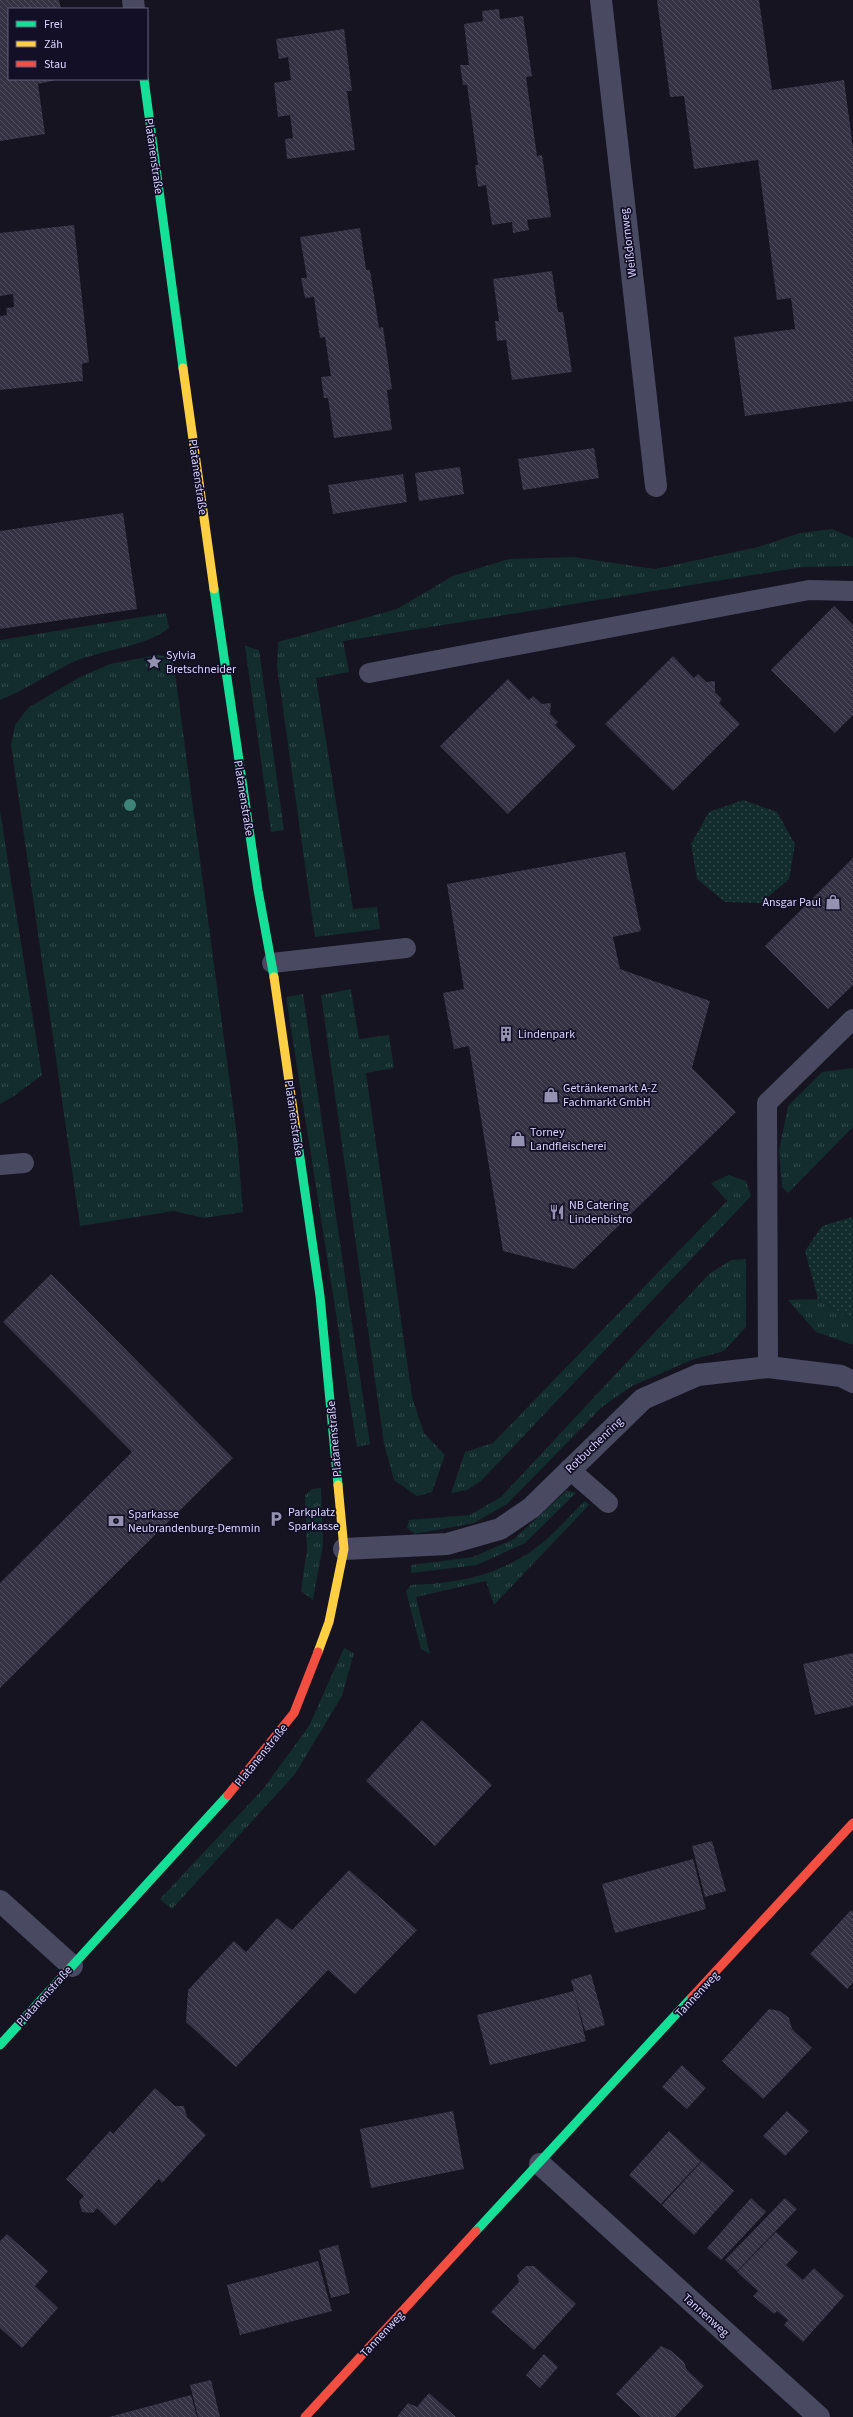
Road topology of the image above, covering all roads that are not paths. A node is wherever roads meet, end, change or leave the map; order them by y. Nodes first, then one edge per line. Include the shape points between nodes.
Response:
1 (601, 0) edge
2 (144, 80) edge
3 (656, 486) dead end
4 (853, 592) edge
5 (369, 673) dead end
6 (406, 948) dead end
7 (272, 962) junction
8 (853, 1019) edge
9 (24, 1163) dead end
10 (0, 1165) edge
11 (768, 1368) junction
12 (853, 1382) edge
13 (569, 1469) junction
14 (608, 1503) dead end
15 (344, 1549) junction
16 (853, 1823) edge
17 (0, 1901) edge
18 (72, 1966) junction
19 (0, 2045) edge
20 (540, 2164) junction
21 (305, 2417) edge
22 (819, 2417) edge

1 - 3 street, Weißdornweg
2 - 7 street, Platanenstraße via 220,636 258,890
4 - 5 lane via 809,590
6 - 7 lane
7 - 15 street, Platanenstraße via 320,1296
8 - 11 lane via 767,1103
9 - 10 lane
11 - 12 street, Rotbuchenring via 841,1376
11 - 13 street, Rotbuchenring via 698,1375 643,1398
13 - 14 lane
13 - 15 street, Rotbuchenring via 531,1508 500,1529 447,1544
15 - 18 street, Platanenstraße via 329,1622 294,1713 222,1802
16 - 20 street, Tannenweg
17 - 18 street
18 - 19 street, Platanenstraße
20 - 21 street, Tannenweg
20 - 22 street, Tannenweg

